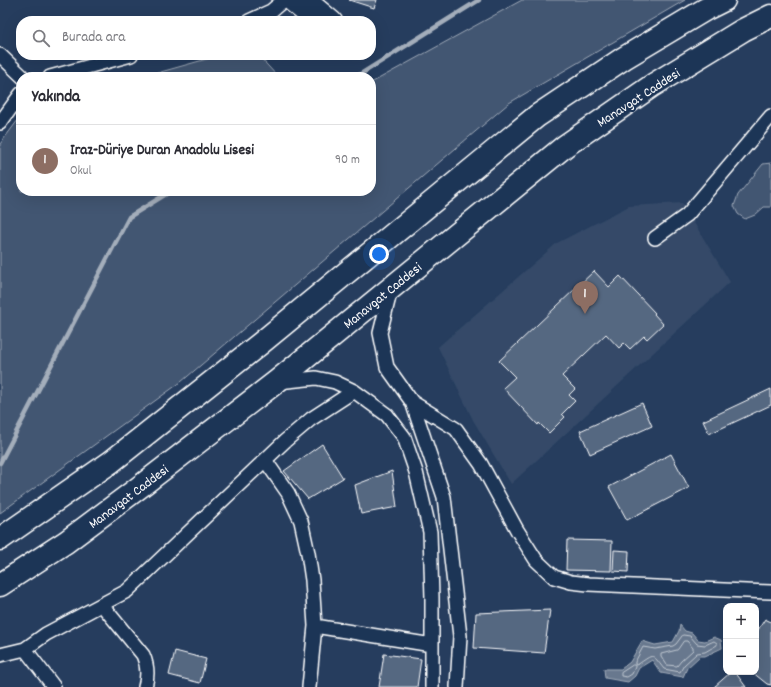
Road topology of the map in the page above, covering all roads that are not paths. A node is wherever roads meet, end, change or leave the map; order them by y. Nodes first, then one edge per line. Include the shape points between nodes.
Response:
1 (284, 0) edge
2 (289, 0) edge
3 (308, 0) edge
4 (724, 0) edge
5 (260, 16) edge
6 (308, 16) edge
7 (327, 16) edge
8 (771, 16) edge
9 (0, 55) edge
10 (113, 60) edge
11 (19, 72) edge
12 (68, 72) edge
13 (16, 101) edge
14 (771, 116) edge
15 (0, 123) edge
16 (655, 238) dead end
17 (392, 287) junction
18 (276, 382) junction
19 (354, 391) junction
20 (412, 402) junction
21 (265, 460) junction
22 (0, 539) edge
23 (0, 585) edge
24 (771, 592) edge
25 (102, 604) junction
26 (315, 626) junction
27 (432, 645) junction
28 (25, 649) junction
29 (0, 655) edge
30 (54, 687) edge
31 (145, 687) edge
32 (309, 687) edge
33 (432, 687) edge
34 (458, 687) edge

1 - 5 street
2 - 6 street
3 - 7 street
4 - 22 highway via 624,58 537,116 261,343 111,462
8 - 17 highway, Manavgat Caddesi via 743,30 653,85 565,146
9 - 11 street
10 - 12 street
13 - 15 street
14 - 16 street via 687,215
17 - 18 highway, Manavgat Caddesi
17 - 20 street via 380,333 387,367
18 - 19 street via 316,378 335,382
18 - 23 highway, Manavgat Caddesi via 72,538
19 - 21 street via 311,419
19 - 27 street via 387,415 404,437 416,472 430,532
20 - 24 street via 456,429 480,464 536,560 554,577 571,582
20 - 34 street via 444,497 460,636
21 - 25 street via 127,591
21 - 26 street via 288,493 301,521 312,580
25 - 28 street via 46,634
25 - 31 street via 143,655 148,670
26 - 27 street
26 - 32 street
27 - 33 street
28 - 29 street
28 - 30 street

